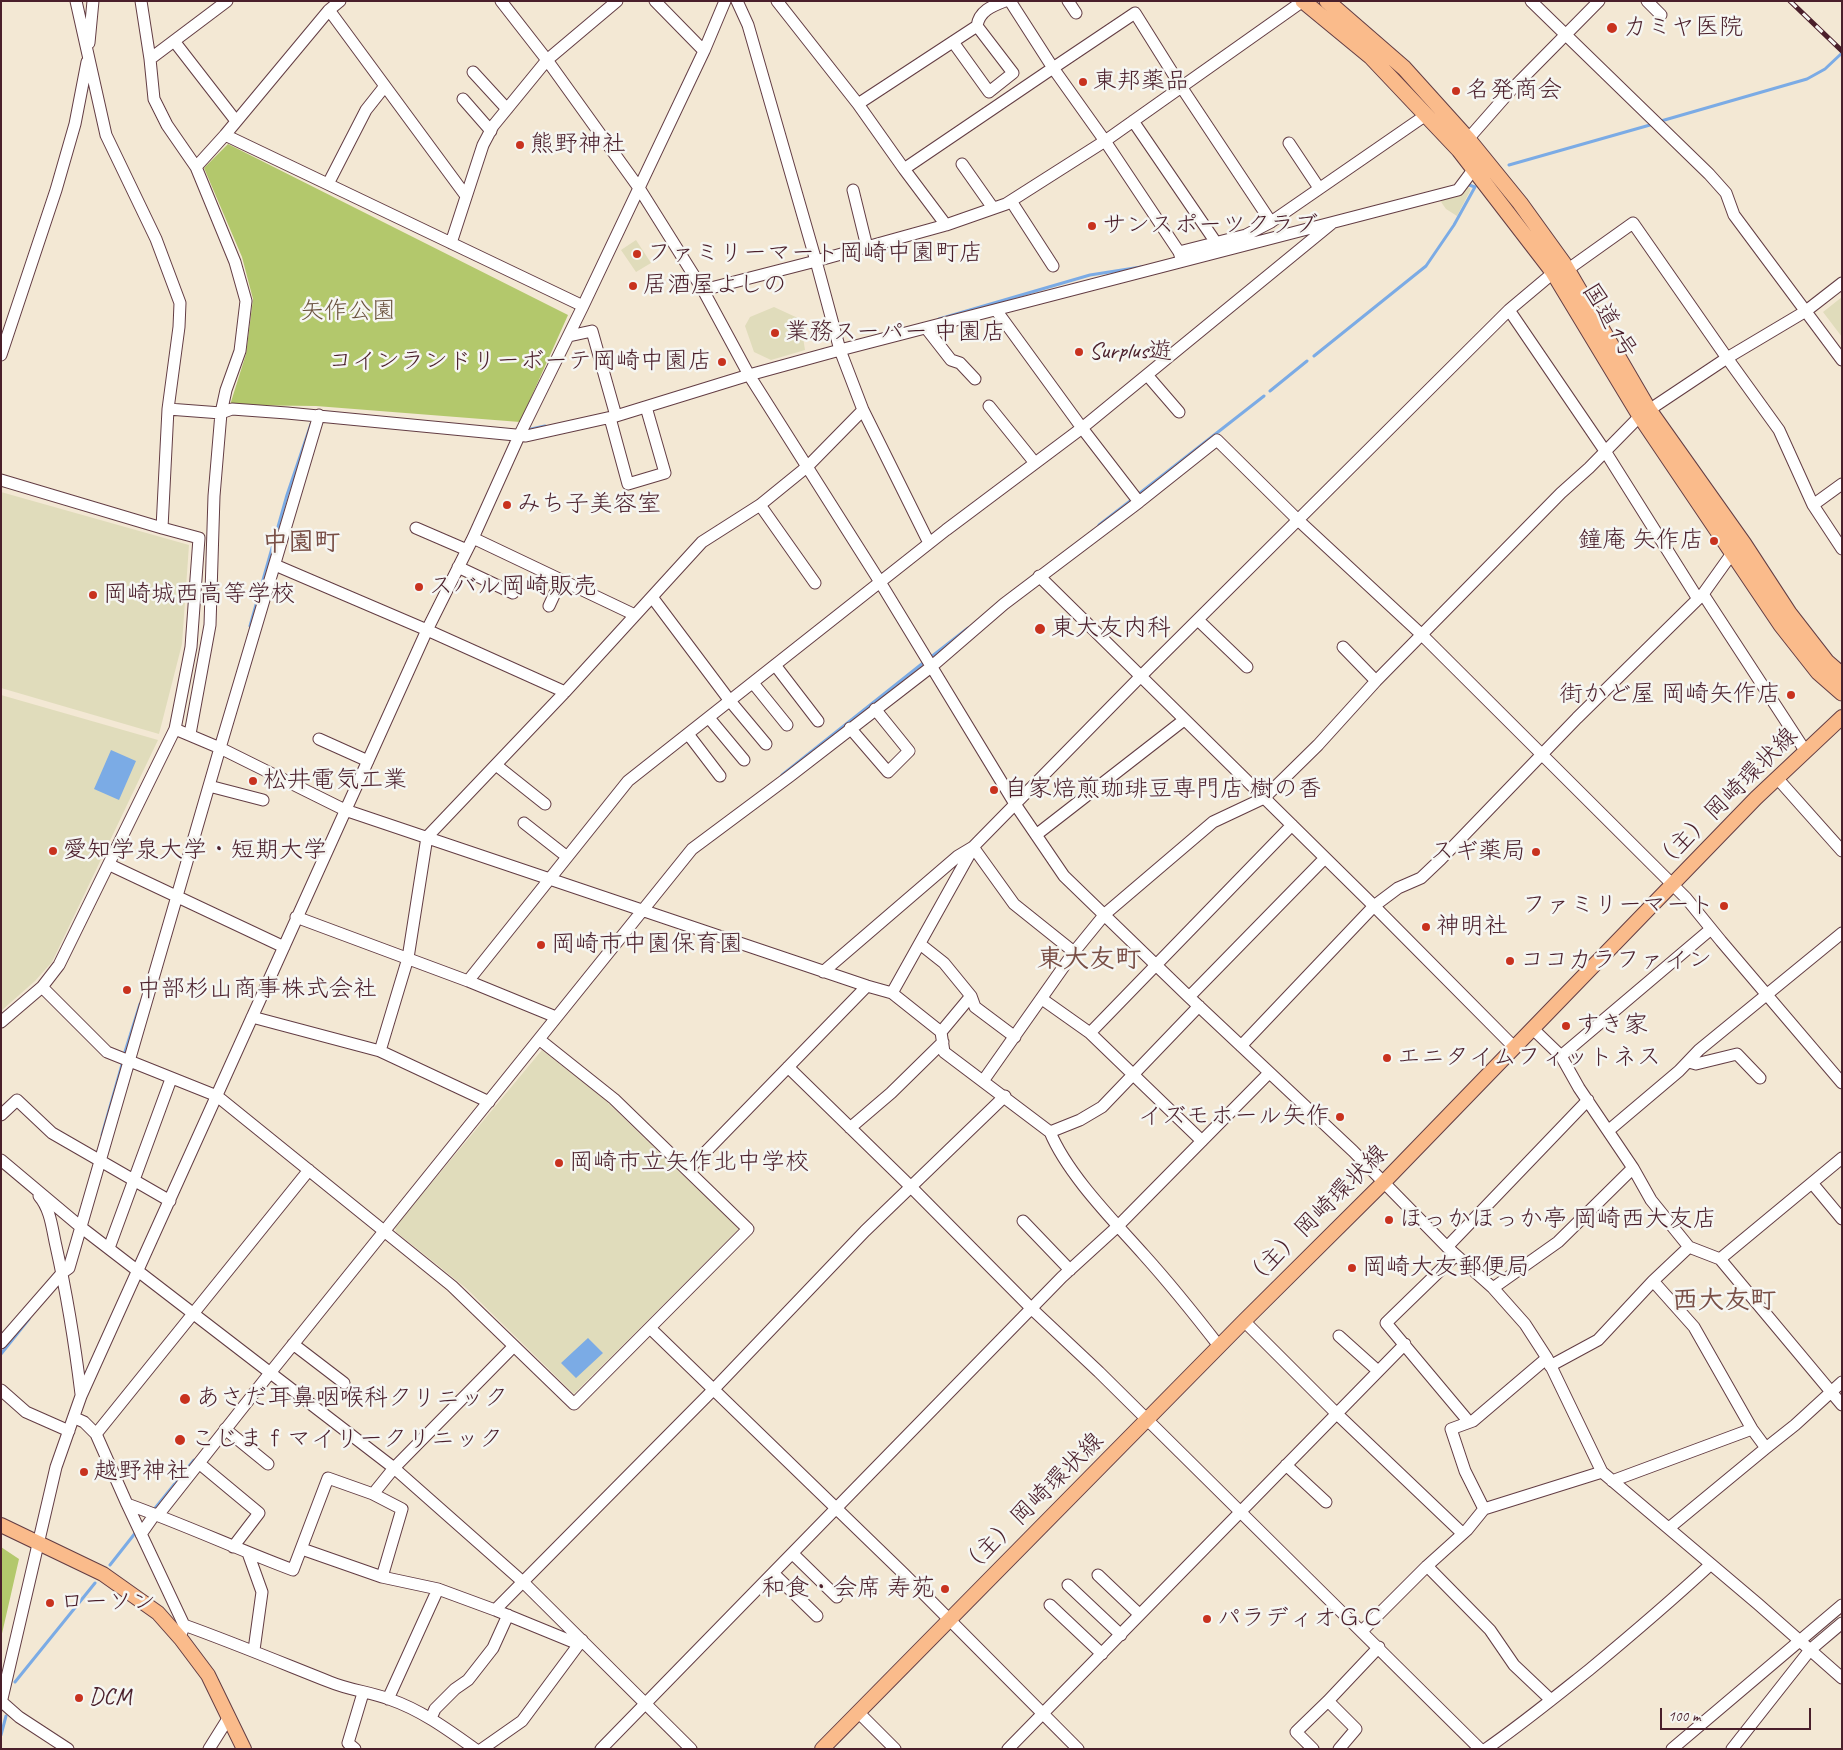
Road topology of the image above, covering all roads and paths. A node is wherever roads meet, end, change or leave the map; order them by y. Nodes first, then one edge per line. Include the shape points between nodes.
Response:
1 (76, 1) edge
2 (93, 1) edge
3 (141, 1) edge
4 (227, 1) edge
5 (340, 1) edge
6 (501, 1) edge
7 (617, 1) edge
8 (655, 1) edge
9 (725, 1) edge
10 (737, 1) edge
11 (776, 1) edge
12 (1005, 1) edge
13 (1010, 1) edge
14 (1068, 1) edge
15 (1303, 1) edge
16 (1327, 1) edge
17 (1531, 1) edge
18 (1599, 1) edge
19 (1647, 1) edge
20 (987, 4) edge
21 (329, 10) junction
22 (1076, 13) dead end
23 (1661, 15) dead end
24 (976, 26) junction
25 (1566, 36) junction
26 (174, 41) junction
27 (953, 42) junction
28 (704, 51) junction
29 (88, 57) junction
30 (150, 59) junction
31 (547, 60) junction
32 (1053, 68) junction
33 (473, 72) dead end
34 (385, 86) junction
35 (1182, 88) junction
36 (463, 99) dead end
37 (858, 104) junction
38 (507, 109) junction
39 (1426, 116) junction
40 (236, 121) junction
41 (1133, 121) junction
42 (491, 131) junction
43 (224, 135) junction
44 (1468, 139) junction
45 (1105, 141) junction
46 (1289, 144) dead end
47 (962, 164) dead end
48 (196, 167) junction
49 (904, 169) junction
50 (1473, 170) junction
51 (328, 184) junction
52 (639, 188) junction
53 (1319, 188) junction
54 (853, 190) dead end
55 (466, 196) junction
56 (1011, 201) junction
57 (993, 208) junction
58 (1335, 221) junction
59 (1271, 222) junction
60 (946, 225) junction
61 (451, 243) junction
62 (1216, 244) junction
63 (867, 247) junction
64 (1181, 256) junction
65 (816, 262) junction
66 (1054, 266) dead end
67 (1561, 269) junction
68 (1842, 283) edge
69 (704, 290) junction
70 (583, 306) junction
71 (996, 310) junction
72 (1510, 310) junction
73 (1806, 311) junction
74 (926, 328) junction
75 (569, 336) junction
76 (840, 350) junction
77 (1, 355) edge
78 (1727, 358) junction
79 (1842, 360) edge
80 (749, 375) junction
81 (1147, 375) junction
82 (975, 379) dead end
83 (989, 406) dead end
84 (646, 407) junction
85 (168, 409) junction
86 (863, 410) junction
87 (1180, 412) dead end
88 (221, 413) junction
89 (1645, 413) junction
90 (319, 415) junction
91 (613, 417) junction
92 (1082, 428) junction
93 (519, 436) junction
94 (1605, 451) junction
95 (1035, 463) junction
96 (808, 466) junction
97 (1, 480) edge
98 (1842, 484) edge
99 (1139, 502) junction
100 (760, 505) junction
101 (1813, 505) junction
102 (1298, 520) junction
103 (162, 528) junction
104 (416, 528) dead end
105 (473, 538) junction
106 (929, 543) junction
107 (1738, 548) junction
108 (1842, 549) edge
109 (467, 550) junction
110 (275, 565) junction
111 (458, 568) junction
112 (1039, 576) junction
113 (561, 580) junction
114 (815, 582) dead end
115 (880, 582) junction
116 (513, 593) dead end
117 (1700, 596) junction
118 (652, 597) junction
119 (549, 606) dead end
120 (634, 615) junction
121 (1198, 620) junction
122 (427, 630) junction
123 (1422, 635) junction
124 (1343, 646) dead end
125 (775, 666) junction
126 (931, 667) junction
127 (1247, 667) dead end
128 (1842, 675) edge
129 (1140, 677) junction
130 (1376, 681) junction
131 (752, 683) junction
132 (565, 692) junction
133 (1842, 693) edge
134 (730, 701) junction
135 (875, 710) junction
136 (1842, 717) edge
137 (709, 718) junction
138 (1184, 720) junction
139 (818, 721) dead end
140 (787, 725) dead end
141 (850, 728) junction
142 (175, 729) junction
143 (190, 734) junction
144 (688, 734) junction
145 (319, 739) dead end
146 (766, 744) dead end
147 (220, 748) junction
148 (1806, 752) junction
149 (1543, 755) junction
150 (744, 760) dead end
151 (368, 761) junction
152 (496, 765) junction
153 (720, 776) dead end
154 (1777, 778) junction
155 (209, 786) junction
156 (1264, 798) junction
157 (263, 800) dead end
158 (545, 804) dead end
159 (1015, 804) junction
160 (345, 810) junction
161 (524, 823) dead end
162 (1292, 825) junction
163 (1036, 835) junction
164 (427, 837) junction
165 (973, 847) junction
166 (1842, 851) edge
167 (566, 856) junction
168 (1325, 858) junction
169 (110, 865) junction
170 (548, 878) junction
171 (1673, 885) junction
172 (178, 897) junction
173 (1374, 906) junction
174 (643, 910) junction
175 (1105, 914) junction
176 (296, 917) junction
177 (1710, 929) junction
178 (1842, 933) edge
179 (920, 944) junction
180 (284, 947) junction
181 (1074, 952) junction
182 (408, 958) junction
183 (1157, 966) junction
184 (823, 972) junction
185 (468, 981) junction
186 (867, 986) junction
187 (42, 987) junction
188 (892, 993) junction
189 (1766, 995) junction
190 (971, 996) junction
191 (1189, 997) junction
192 (1042, 999) junction
193 (1199, 1006) junction
194 (252, 1017) junction
195 (556, 1018) junction
196 (1, 1022) edge
197 (1532, 1028) junction
198 (1090, 1033) junction
199 (942, 1037) junction
200 (1015, 1037) junction
201 (540, 1040) junction
202 (1241, 1046) junction
203 (1515, 1048) junction
204 (380, 1050) junction
205 (1561, 1056) junction
206 (129, 1060) junction
207 (1689, 1062) junction
208 (788, 1067) junction
209 (1269, 1073) junction
210 (1132, 1075) junction
211 (1760, 1078) dead end
212 (171, 1079) junction
213 (983, 1081) junction
214 (1842, 1083) edge
215 (216, 1096) junction
216 (1005, 1096) junction
217 (1588, 1100) junction
218 (489, 1102) junction
219 (1, 1115) edge
220 (850, 1128) junction
221 (1608, 1131) junction
222 (1050, 1132) junction
223 (1202, 1141) junction
224 (1842, 1158) edge
225 (2, 1161) edge
226 (100, 1161) junction
227 (1633, 1168) junction
228 (310, 1170) junction
229 (688, 1170) junction
230 (21, 1175) junction
231 (134, 1180) junction
232 (1383, 1182) junction
233 (1812, 1183) junction
234 (910, 1186) junction
235 (170, 1200) junction
236 (1842, 1219) edge
237 (1023, 1221) dead end
238 (1118, 1226) junction
239 (82, 1228) junction
240 (385, 1231) junction
241 (1447, 1247) junction
242 (1689, 1247) junction
243 (109, 1248) junction
244 (1456, 1255) junction
245 (1720, 1259) junction
246 (137, 1269) junction
247 (1070, 1270) junction
248 (62, 1273) junction
249 (1653, 1281) junction
250 (1493, 1288) junction
251 (1032, 1309) junction
252 (194, 1314) junction
253 (1244, 1322) junction
254 (650, 1328) junction
255 (1339, 1336) dead end
256 (1, 1343) edge
257 (293, 1344) junction
258 (1405, 1344) junction
259 (514, 1346) junction
260 (1219, 1346) junction
261 (1548, 1362) junction
262 (1378, 1371) junction
263 (270, 1373) junction
264 (1842, 1382) edge
265 (344, 1383) dead end
266 (714, 1389) junction
267 (1, 1390) edge
268 (1830, 1392) junction
269 (81, 1396) junction
270 (1842, 1406) edge
271 (1337, 1414) junction
272 (74, 1418) junction
273 (1148, 1420) junction
274 (1469, 1422) junction
275 (225, 1429) junction
276 (1752, 1429) junction
277 (69, 1431) junction
278 (96, 1434) junction
279 (1766, 1448) junction
280 (200, 1464) junction
281 (268, 1464) dead end
282 (1286, 1465) junction
283 (394, 1468) junction
284 (1602, 1472) junction
285 (1612, 1481) junction
286 (373, 1494) junction
287 (1326, 1502) dead end
288 (127, 1504) junction
289 (837, 1509) junction
290 (1484, 1509) junction
291 (1240, 1512) junction
292 (154, 1514) junction
293 (1, 1525) edge
294 (1669, 1528) junction
295 (139, 1531) junction
296 (1462, 1533) junction
297 (38, 1542) junction
298 (233, 1547) junction
299 (302, 1549) junction
300 (248, 1553) junction
301 (793, 1554) junction
302 (1710, 1564) junction
303 (1427, 1566) junction
304 (774, 1573) junction
305 (1098, 1574) dead end
306 (382, 1577) junction
307 (522, 1582) junction
308 (1068, 1585) dead end
309 (438, 1589) junction
310 (837, 1597) dead end
311 (1050, 1604) dead end
312 (1842, 1605) edge
313 (496, 1610) junction
314 (1139, 1614) junction
315 (508, 1615) junction
316 (817, 1616) dead end
317 (950, 1620) junction
318 (1842, 1623) edge
319 (184, 1624) junction
320 (1362, 1631) junction
321 (1121, 1635) junction
322 (180, 1639) junction
323 (1799, 1641) junction
324 (580, 1642) junction
325 (1379, 1647) junction
326 (254, 1650) junction
327 (1810, 1650) junction
328 (1102, 1654) junction
329 (1842, 1678) edge
330 (363, 1693) junction
331 (388, 1699) junction
332 (1552, 1700) junction
333 (2, 1702) edge
334 (1328, 1702) junction
335 (645, 1703) junction
336 (858, 1712) junction
337 (1042, 1714) junction
338 (229, 1717) junction
339 (430, 1718) junction
340 (458, 1744) edge
341 (1502, 1744) edge
342 (68, 1749) edge
343 (209, 1749) edge
344 (244, 1749) edge
345 (355, 1749) edge
346 (475, 1749) edge
347 (482, 1749) edge
348 (601, 1749) edge
349 (691, 1749) edge
350 (822, 1749) edge
351 (896, 1749) edge
352 (1008, 1749) edge
353 (1078, 1749) edge
354 (1313, 1749) edge
355 (1339, 1749) edge
356 (1480, 1749) edge
357 (1486, 1749) edge
358 (1672, 1749) edge
359 (1732, 1749) edge

1 - 29 street
2 - 29 street
3 - 30 street
4 - 26 street
5 - 21 street
6 - 31 street
7 - 31 street
8 - 28 street
9 - 28 street
10 - 65 street via 748,25
11 - 37 street
12 - 20 street
13 - 32 street
14 - 22 street
15 - 35 street
15 - 39 highway, 国道1号 via 1371,58
16 - 44 highway, 国道1号 via 1404,68
17 - 25 street
18 - 25 street
19 - 23 street
20 - 24 street
21 - 34 street
21 - 40 street
24 - 27 street
24 - 27 street via 1013,73 989,92
25 - 44 street via 1512,89
25 - 73 street via 1726,193 1734,215
26 - 30 street
26 - 40 street
27 - 37 street
28 - 52 street
29 - 77 street via 75,124 56,190
29 - 85 street via 106,135 156,239 180,303
30 - 48 street via 154,99 167,125
31 - 38 street
31 - 52 street
32 - 35 street via 1135,13
32 - 45 street
32 - 49 street
33 - 38 street
34 - 51 street via 366,110
34 - 55 street
35 - 41 street
35 - 59 street
36 - 42 street
37 - 49 street
38 - 42 street
39 - 50 highway, 国道1号 via 1459,150
39 - 53 street
40 - 43 street
41 - 45 street
41 - 62 street
42 - 55 street via 482,145
43 - 48 street
43 - 51 street
44 - 67 highway, 国道1号 via 1520,203
45 - 56 street
45 - 64 street
46 - 53 street
47 - 57 street
48 - 88 street via 235,262 246,301 240,351
49 - 60 street
50 - 58 street via 1458,190
50 - 67 highway, 国道1号
51 - 61 street
52 - 69 street
52 - 70 street
53 - 59 street
54 - 63 street
55 - 61 street
56 - 57 street
56 - 66 street
57 - 60 street
58 - 64 street
58 - 81 street
59 - 62 street via 1246,235
60 - 63 street
61 - 70 street
62 - 64 street
63 - 65 street
64 - 71 street
65 - 69 street
65 - 76 street
67 - 72 street
67 - 78 street via 1633,223
67 - 89 highway, 国道1号
68 - 73 street
69 - 80 street
70 - 75 street
71 - 74 street
71 - 92 street
72 - 94 street
72 - 102 street
73 - 78 street
73 - 79 street
74 - 76 street
74 - 82 street via 951,360 960,362
75 - 91 street via 592,331
75 - 93 street
76 - 80 street
76 - 86 street
78 - 89 street
78 - 101 street via 1779,430
80 - 84 street
80 - 96 street
81 - 87 street
81 - 92 street
83 - 95 street
84 - 91 street
84 - 91 street via 665,473 628,484
85 - 88 street
85 - 103 street
86 - 96 street
86 - 106 street
88 - 90 street via 232,409
88 - 143 street via 214,496 210,626
89 - 94 street
89 - 107 highway, 国道1号
90 - 93 street
90 - 110 street
91 - 93 street
92 - 95 street
92 - 99 street
93 - 105 street
94 - 117 street
94 - 123 street
95 - 106 street
96 - 100 street
96 - 115 street
97 - 103 street
98 - 101 street
99 - 102 street via 1217,440
99 - 112 street
100 - 114 street
100 - 118 street via 702,542
101 - 108 street
102 - 121 street
102 - 123 street
103 - 142 street via 199,538 192,647
104 - 109 street
105 - 109 street
105 - 113 street
106 - 115 street
107 - 117 street
107 - 128 highway, 国道1号 via 1827,662
107 - 133 highway, 国道1号 via 1780,625 1818,672
109 - 111 street
110 - 122 street
110 - 147 street
111 - 116 street
111 - 122 street
112 - 126 street
112 - 129 street
113 - 119 street
113 - 120 street
115 - 125 street
115 - 126 street
117 - 148 street
117 - 149 street
118 - 120 street
118 - 134 street
120 - 132 street
121 - 127 street
121 - 129 street
122 - 132 street
122 - 151 street
123 - 130 street
123 - 149 street
124 - 130 street
125 - 131 street
125 - 139 street
126 - 135 street
126 - 159 street
129 - 138 street
129 - 159 street
130 - 156 street
131 - 134 street
131 - 140 street
132 - 152 street
134 - 137 street
134 - 146 street
135 - 141 street
135 - 141 street via 909,751 888,772
136 - 148 main road, （主）岡崎環状線
137 - 144 street
137 - 150 street
138 - 156 street
138 - 163 street
141 - 174 street via 692,850
142 - 143 street
142 - 169 street
143 - 147 street
144 - 153 street
144 - 167 street via 628,781
145 - 151 street
147 - 155 street
147 - 160 street
148 - 154 main road, （主）岡崎環状線
149 - 171 street
149 - 173 street via 1421,878 1398,888
151 - 160 street
152 - 158 street
152 - 164 street
154 - 166 street
154 - 171 main road, （主）岡崎環状線
155 - 157 street
155 - 172 street
156 - 162 street
156 - 175 street via 1212,822
159 - 163 street
159 - 165 street
160 - 164 street
160 - 176 street
161 - 167 street
162 - 168 street
162 - 183 street
163 - 175 street via 1064,876
164 - 170 street
164 - 182 street
165 - 179 street
165 - 181 street via 1014,904
165 - 184 street via 958,856
167 - 170 street
168 - 173 street
168 - 191 street
169 - 172 street
169 - 187 street via 59,965
170 - 174 street
170 - 185 street
171 - 177 street
171 - 197 main road, （主）岡崎環状線
172 - 180 street
172 - 206 street
173 - 202 street
173 - 203 street
174 - 184 street
174 - 195 street
175 - 181 street
175 - 183 street
176 - 180 street
176 - 182 street
177 - 189 street
177 - 205 street
178 - 189 street
179 - 188 street
179 - 190 street via 944,963
180 - 194 street
181 - 192 street
182 - 185 street
182 - 204 street
183 - 191 street
183 - 198 street
184 - 186 street
185 - 195 street
186 - 188 street
186 - 208 street
187 - 196 street
187 - 206 street via 107,1052
188 - 199 street
189 - 207 street
189 - 214 street
190 - 199 street
190 - 200 street via 975,1007
191 - 193 street
192 - 198 street
192 - 200 street
193 - 202 street
193 - 210 street
194 - 204 street
194 - 215 street
195 - 201 street
197 - 203 main road, （主）岡崎環状線
197 - 205 street
198 - 210 street
199 - 213 street via 944,1052
199 - 220 street via 891,1093
200 - 213 street
201 - 218 street
201 - 229 street via 614,1099
202 - 209 street
203 - 232 main road, （主）岡崎環状線
204 - 218 street
205 - 217 street
206 - 212 street
206 - 226 street
207 - 211 street via 1696,1064 1737,1054
207 - 221 street
208 - 220 street
208 - 229 street
209 - 223 street
209 - 232 street
210 - 222 street via 1102,1107
210 - 223 street
212 - 215 street
212 - 231 street
213 - 216 street
215 - 228 street
215 - 235 street
216 - 222 street
216 - 234 street
217 - 221 street
217 - 241 street
218 - 240 street
219 - 226 street via 17,1100 52,1133
220 - 234 street
221 - 227 street
222 - 238 street via 1077,1176
223 - 238 street
224 - 233 street
225 - 230 street
226 - 231 street
226 - 239 street
227 - 242 street via 1651,1200
227 - 250 street via 1558,1242
228 - 240 street
228 - 252 street
229 - 254 street via 748,1229
230 - 239 street
230 - 248 street via 48,1212
231 - 235 street
231 - 243 street
232 - 241 street
232 - 253 main road, （主）岡崎環状線
233 - 236 street
233 - 245 street
234 - 251 street
234 - 266 street
235 - 246 street
237 - 247 street
238 - 247 street
238 - 260 street via 1179,1294
239 - 243 street
239 - 248 street via 69,1268
240 - 257 street
240 - 259 street via 452,1286
241 - 244 street
242 - 245 street
242 - 249 street
243 - 246 street
244 - 250 street
244 - 258 street via 1386,1323
245 - 268 street
246 - 252 street
246 - 269 street
247 - 251 street
248 - 256 street
248 - 269 street
249 - 261 street via 1598,1340
249 - 276 street via 1694,1327
250 - 261 street via 1525,1324
251 - 273 street
251 - 289 street
252 - 263 street
252 - 278 street
253 - 260 main road, （主）岡崎環状線
253 - 271 street
254 - 259 street via 574,1404
254 - 266 street
255 - 262 street
257 - 263 street
257 - 265 street
258 - 262 street
258 - 274 street
259 - 283 street
260 - 273 main road, （主）岡崎環状線
261 - 274 street
261 - 284 street
262 - 271 street
263 - 275 street
263 - 283 street
264 - 268 street
266 - 289 street
266 - 307 street
267 - 277 street via 26,1412
268 - 270 street
268 - 279 street
269 - 272 street
271 - 282 street
271 - 296 street
272 - 277 street
272 - 278 street via 84,1422
273 - 291 street
273 - 317 main road, （主）岡崎環状線
274 - 290 street via 1451,1429 1465,1471
275 - 280 street
275 - 281 street
276 - 279 street
276 - 285 street
277 - 297 street via 56,1467
278 - 288 street
279 - 294 street
280 - 292 street
280 - 298 street via 259,1513
282 - 287 street
282 - 291 street
283 - 286 street
283 - 307 street
284 - 285 street
284 - 290 street
285 - 294 street
286 - 299 street via 328,1478
286 - 306 street via 402,1510
288 - 292 street
288 - 295 street
289 - 301 street
289 - 317 street
290 - 296 street
291 - 314 street
291 - 320 street
292 - 295 street
292 - 298 street
293 - 297 main road
294 - 302 street
295 - 319 street
296 - 303 street
297 - 322 main road via 103,1574 158,1613
297 - 333 street
298 - 300 street
299 - 300 street via 293,1570
299 - 306 street
300 - 326 street via 262,1592
301 - 304 street
301 - 310 street
302 - 323 street
302 - 332 street via 1675,1598
303 - 320 street
303 - 332 street via 1490,1630 1514,1665
304 - 316 street
304 - 335 street
305 - 314 street
306 - 309 street
307 - 313 street
307 - 324 street
308 - 321 street
309 - 313 street
309 - 331 street
311 - 328 street
312 - 323 street
313 - 315 street
314 - 321 street
315 - 324 street
315 - 339 street via 493,1648 468,1680 435,1709
317 - 336 main road, （主）岡崎環状線
317 - 337 street
318 - 327 street
319 - 322 street
319 - 326 street
320 - 325 street
321 - 328 street
322 - 338 main road via 208,1675
323 - 327 street
323 - 358 street
324 - 335 street
324 - 347 street via 522,1721
325 - 334 street
325 - 356 street
326 - 330 street
327 - 329 street
327 - 359 street
328 - 337 street
330 - 331 street
330 - 345 street via 348,1743
331 - 339 street
332 - 341 street
333 - 342 street
334 - 354 street via 1296,1732
334 - 355 street via 1356,1729
335 - 348 street
335 - 349 street
336 - 350 main road, （主）岡崎環状線
336 - 351 street
337 - 352 street
337 - 353 street
338 - 343 street
338 - 344 main road
339 - 340 street
340 - 346 street
341 - 357 street

